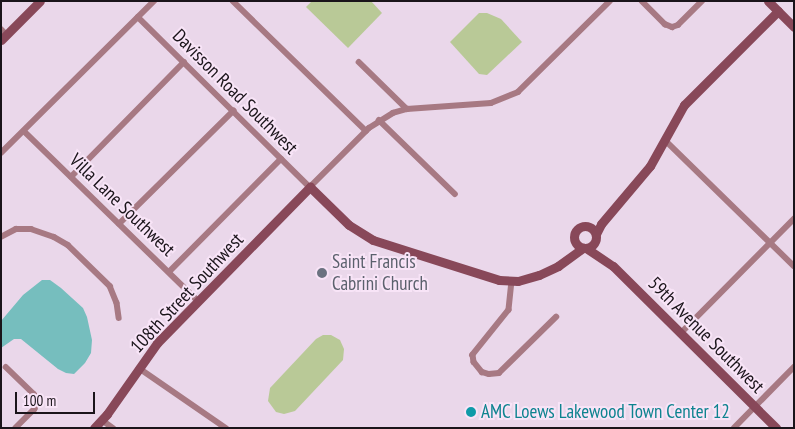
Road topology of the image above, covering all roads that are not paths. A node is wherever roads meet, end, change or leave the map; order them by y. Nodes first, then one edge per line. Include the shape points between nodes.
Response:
1 (40, 1) edge
2 (233, 1) edge
3 (610, 1) edge
4 (642, 1) edge
5 (702, 1) edge
6 (768, 1) edge
7 (150, 2) edge
8 (778, 12) junction
9 (138, 17) junction
10 (794, 27) edge
11 (3, 35) edge
12 (184, 62) junction
13 (359, 62) dead end
14 (407, 109) junction
15 (233, 111) junction
16 (380, 120) junction
17 (24, 131) junction
18 (366, 131) junction
19 (666, 140) junction
20 (1, 154) edge
21 (281, 159) junction
22 (71, 177) junction
23 (310, 187) junction
24 (455, 194) dead end
25 (620, 201) junction
26 (794, 219) edge
27 (119, 224) junction
28 (588, 226) junction
29 (1, 237) edge
30 (596, 237) junction
31 (573, 238) junction
32 (770, 242) junction
33 (585, 248) junction
34 (613, 266) junction
35 (794, 266) edge
36 (547, 271) junction
37 (169, 272) junction
38 (512, 281) junction
39 (198, 301) junction
40 (556, 317) dead end
41 (119, 318) dead end
42 (681, 333) junction
43 (6, 367) dead end
44 (794, 367) edge
45 (139, 368) junction
46 (755, 406) junction
47 (102, 420) junction
48 (16, 428) edge
49 (94, 428) edge
50 (113, 428) edge
51 (226, 428) edge
52 (734, 428) edge
53 (776, 428) edge

1 - 11 street
2 - 18 street
3 - 14 street via 545,68 512,96 483,104
4 - 5 street via 670,27 678,25
6 - 8 street
7 - 9 street
8 - 10 street
8 - 19 street via 684,105
9 - 12 street, Davisson Road Southwest
9 - 17 street
12 - 15 street, Davisson Road Southwest
12 - 22 street
13 - 14 street
14 - 16 street
15 - 21 street, Davisson Road Southwest
15 - 27 street
16 - 18 street
16 - 24 street
17 - 20 street
17 - 22 street, Villa Lane Southwest
18 - 23 street
19 - 25 street via 650,166
19 - 32 street
21 - 23 street, Davisson Road Southwest
21 - 37 street
22 - 27 street, Villa Lane Southwest
23 - 38 street via 352,228 373,240 488,277
23 - 39 street, 108th Street Southwest
25 - 28 street
25 - 30 street via 601,224
26 - 32 street
27 - 37 street, Villa Lane Southwest
28 - 30 street
28 - 31 street via 577,228
29 - 41 street via 16,229 31,229 68,245 110,286
30 - 33 street
30 - 34 street, 59th Avenue Southwest
31 - 33 street via 576,245
31 - 36 street via 569,250
32 - 35 street
32 - 42 street
33 - 34 street, 59th Avenue Southwest
33 - 36 street
34 - 42 street, 59th Avenue Southwest
36 - 38 street
37 - 39 street, Villa Lane Southwest
38 - 40 street via 509,310 473,355 480,370 487,374 499,373
39 - 45 street, 108th Street Southwest via 157,343
42 - 46 street, 59th Avenue Southwest
43 - 48 street via 38,401 35,409
44 - 46 street
45 - 47 street, 108th Street Southwest
45 - 51 street
46 - 52 street
46 - 53 street, 59th Avenue Southwest
47 - 49 street, 108th Street Southwest
47 - 50 street

